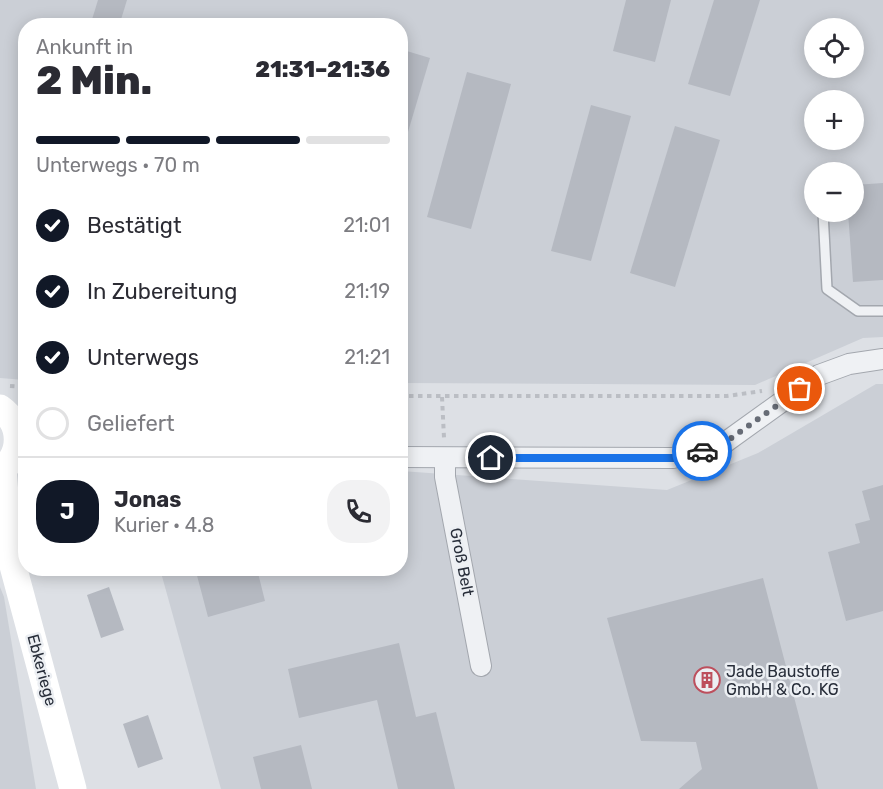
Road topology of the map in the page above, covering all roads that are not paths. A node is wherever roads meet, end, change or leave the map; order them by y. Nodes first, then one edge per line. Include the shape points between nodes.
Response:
1 (823, 222) edge
2 (883, 311) edge
3 (883, 359) edge
4 (13, 419) edge
5 (408, 457) edge
6 (445, 458) junction
7 (11, 460) edge
8 (5, 540) edge
9 (481, 666) dead end
10 (74, 789) edge

1 - 2 lane via 826,289 858,311
3 - 6 street via 849,364 819,375 723,444 695,454 673,458
4 - 7 street, Ebkeriege via 17,433
5 - 6 street
6 - 9 street, Groß Belt
7 - 8 street, Ebkeriege
8 - 10 street, Ebkeriege

